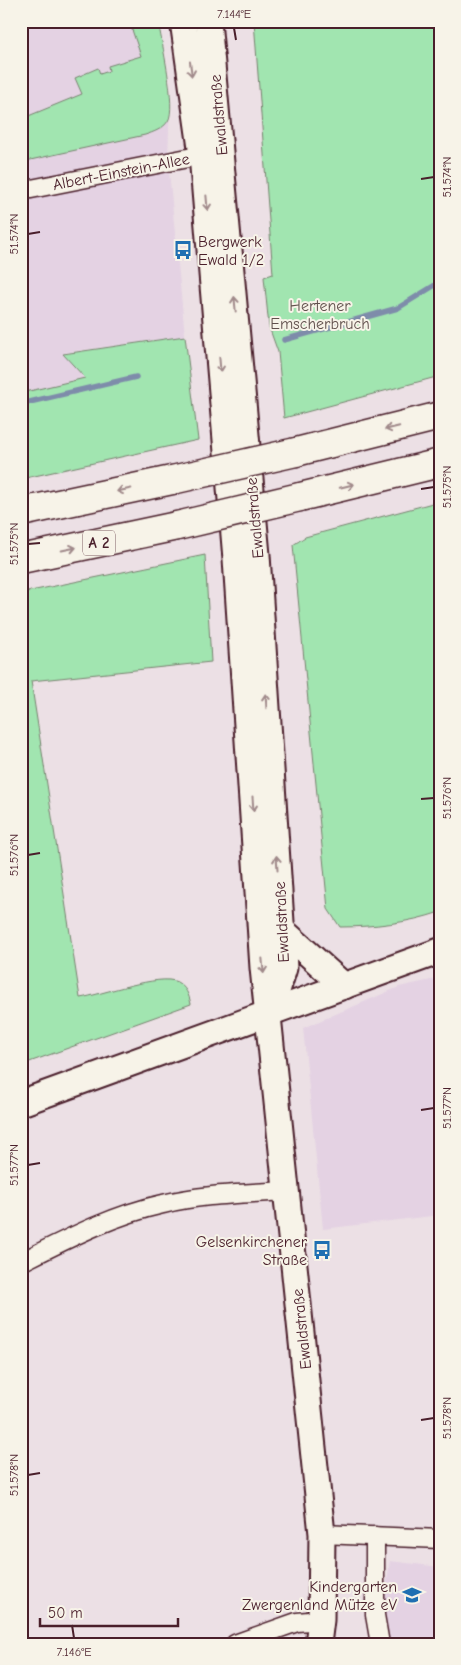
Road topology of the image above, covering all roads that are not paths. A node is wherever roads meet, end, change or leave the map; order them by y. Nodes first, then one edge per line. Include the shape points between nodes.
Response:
1 (184, 21) edge
2 (208, 21) edge
3 (212, 153) junction
4 (21, 191) edge
5 (440, 416) edge
6 (440, 463) edge
7 (21, 512) edge
8 (21, 559) edge
9 (282, 930) junction
10 (440, 951) edge
11 (344, 986) junction
12 (269, 1014) junction
13 (21, 1103) edge
14 (286, 1191) junction
15 (21, 1262) edge
16 (322, 1534) junction
17 (375, 1536) junction
18 (440, 1538) edge
19 (320, 1632) edge
20 (235, 1644) edge
21 (380, 1644) edge

1 -> 3 main road, Ewaldstraße
2 - 3 main road, Ewaldstraße
3 - 4 street, Albert-Einstein-Allee
9 -> 3 main road, Ewaldstraße via 256,545
3 -> 12 main road, Ewaldstraße via 263,968
5 -> 7 highway, bridge via 296,452
8 -> 6 highway, A 2, bridge
9 - 11 main road
9 - 12 main road, Ewaldstraße via 284,968
10 - 11 main road
11 - 12 main road
12 - 13 main road
12 - 14 main road, Ewaldstraße
14 - 15 street via 205,1196 163,1204 105,1222
14 - 16 main road, Ewaldstraße
16 - 17 street
16 - 19 main road, Ewaldstraße
17 - 18 street
17 - 21 street via 375,1615
19 - 20 street via 297,1622

